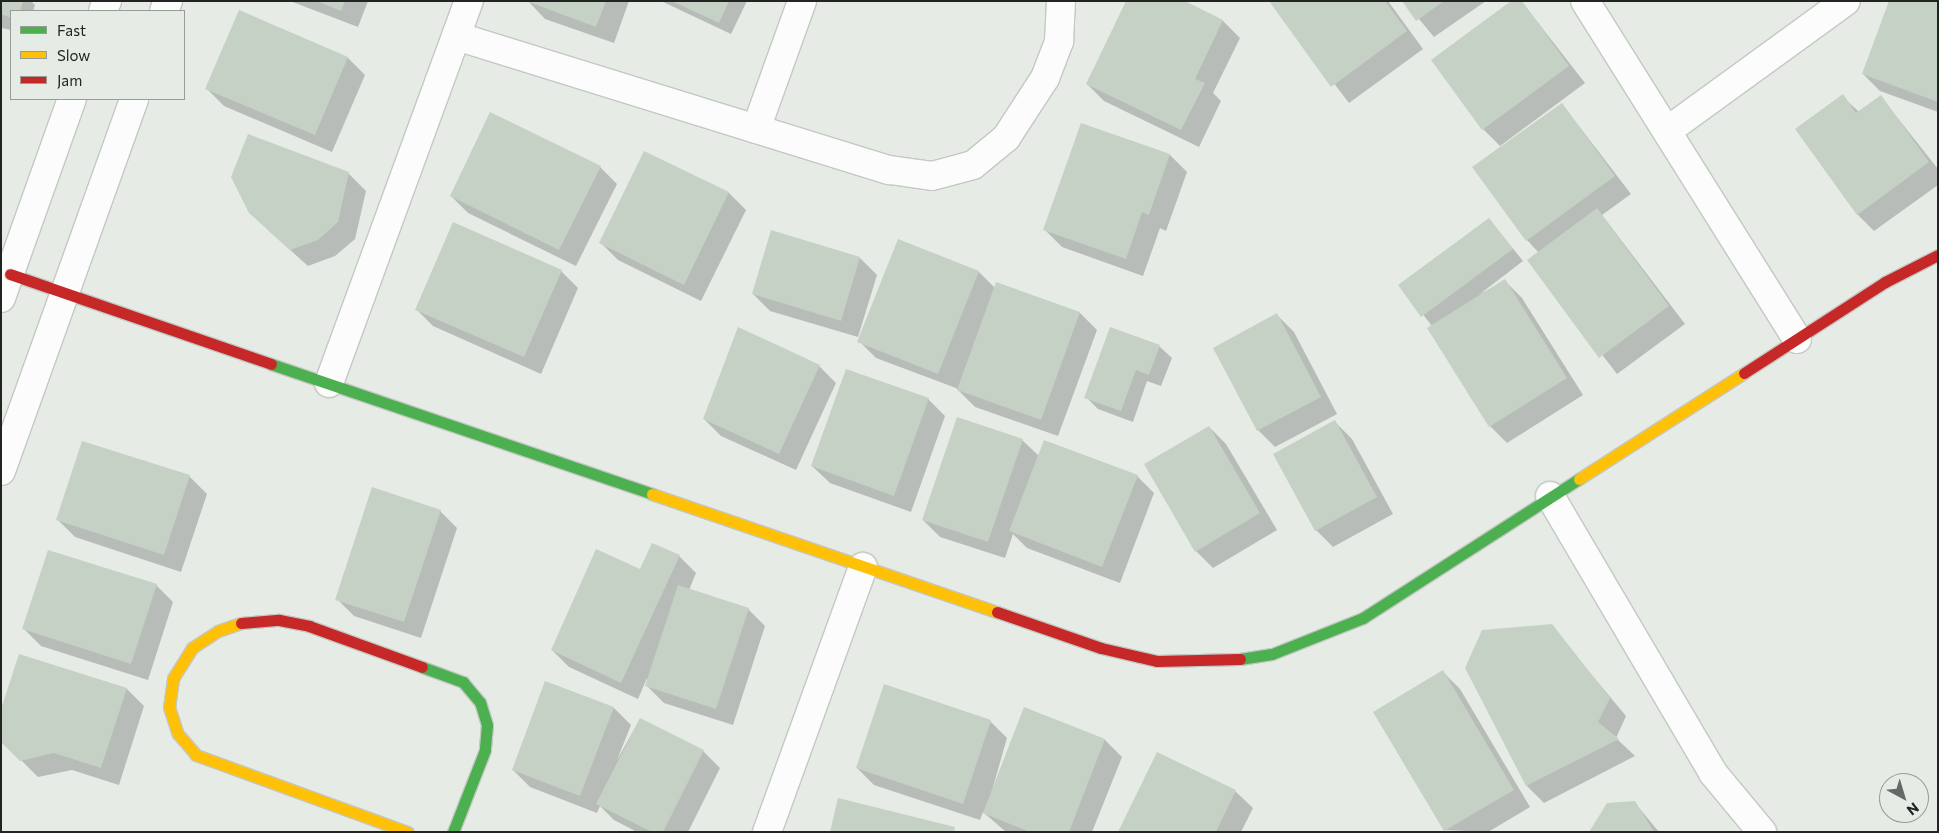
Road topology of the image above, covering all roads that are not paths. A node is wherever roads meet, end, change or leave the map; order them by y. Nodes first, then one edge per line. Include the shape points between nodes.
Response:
1 (469, 1) edge
2 (802, 1) edge
3 (1061, 1) edge
4 (1585, 1) edge
5 (1846, 1) edge
6 (456, 36) junction
7 (72, 100) edge
8 (134, 100) edge
9 (756, 128) junction
10 (1667, 131) junction
11 (1938, 255) edge
12 (6, 286) edge
13 (66, 293) junction
14 (1797, 339) junction
15 (329, 384) junction
16 (1, 471) edge
17 (1550, 496) junction
18 (863, 567) junction
19 (407, 832) edge
20 (453, 832) edge
21 (767, 832) edge
22 (1762, 832) edge

1 - 6 street
2 - 9 street
3 - 9 street via 1059,40 1045,78 1006,138 973,165 932,176 890,170
4 - 10 street
5 - 10 street
6 - 9 street
6 - 15 street
7 - 12 street
8 - 13 street
10 - 14 street
11 - 14 street
12 - 13 street
13 - 15 street
13 - 16 street
14 - 17 street
15 - 18 street
17 - 18 street via 1342,628 1272,654 1215,663 1157,661 1101,648
17 - 22 street via 1713,773
18 - 21 street
19 - 20 street via 196,755 178,734 169,707 173,679 192,648 240,624 279,620 309,626 463,682 480,702 488,725 485,750

